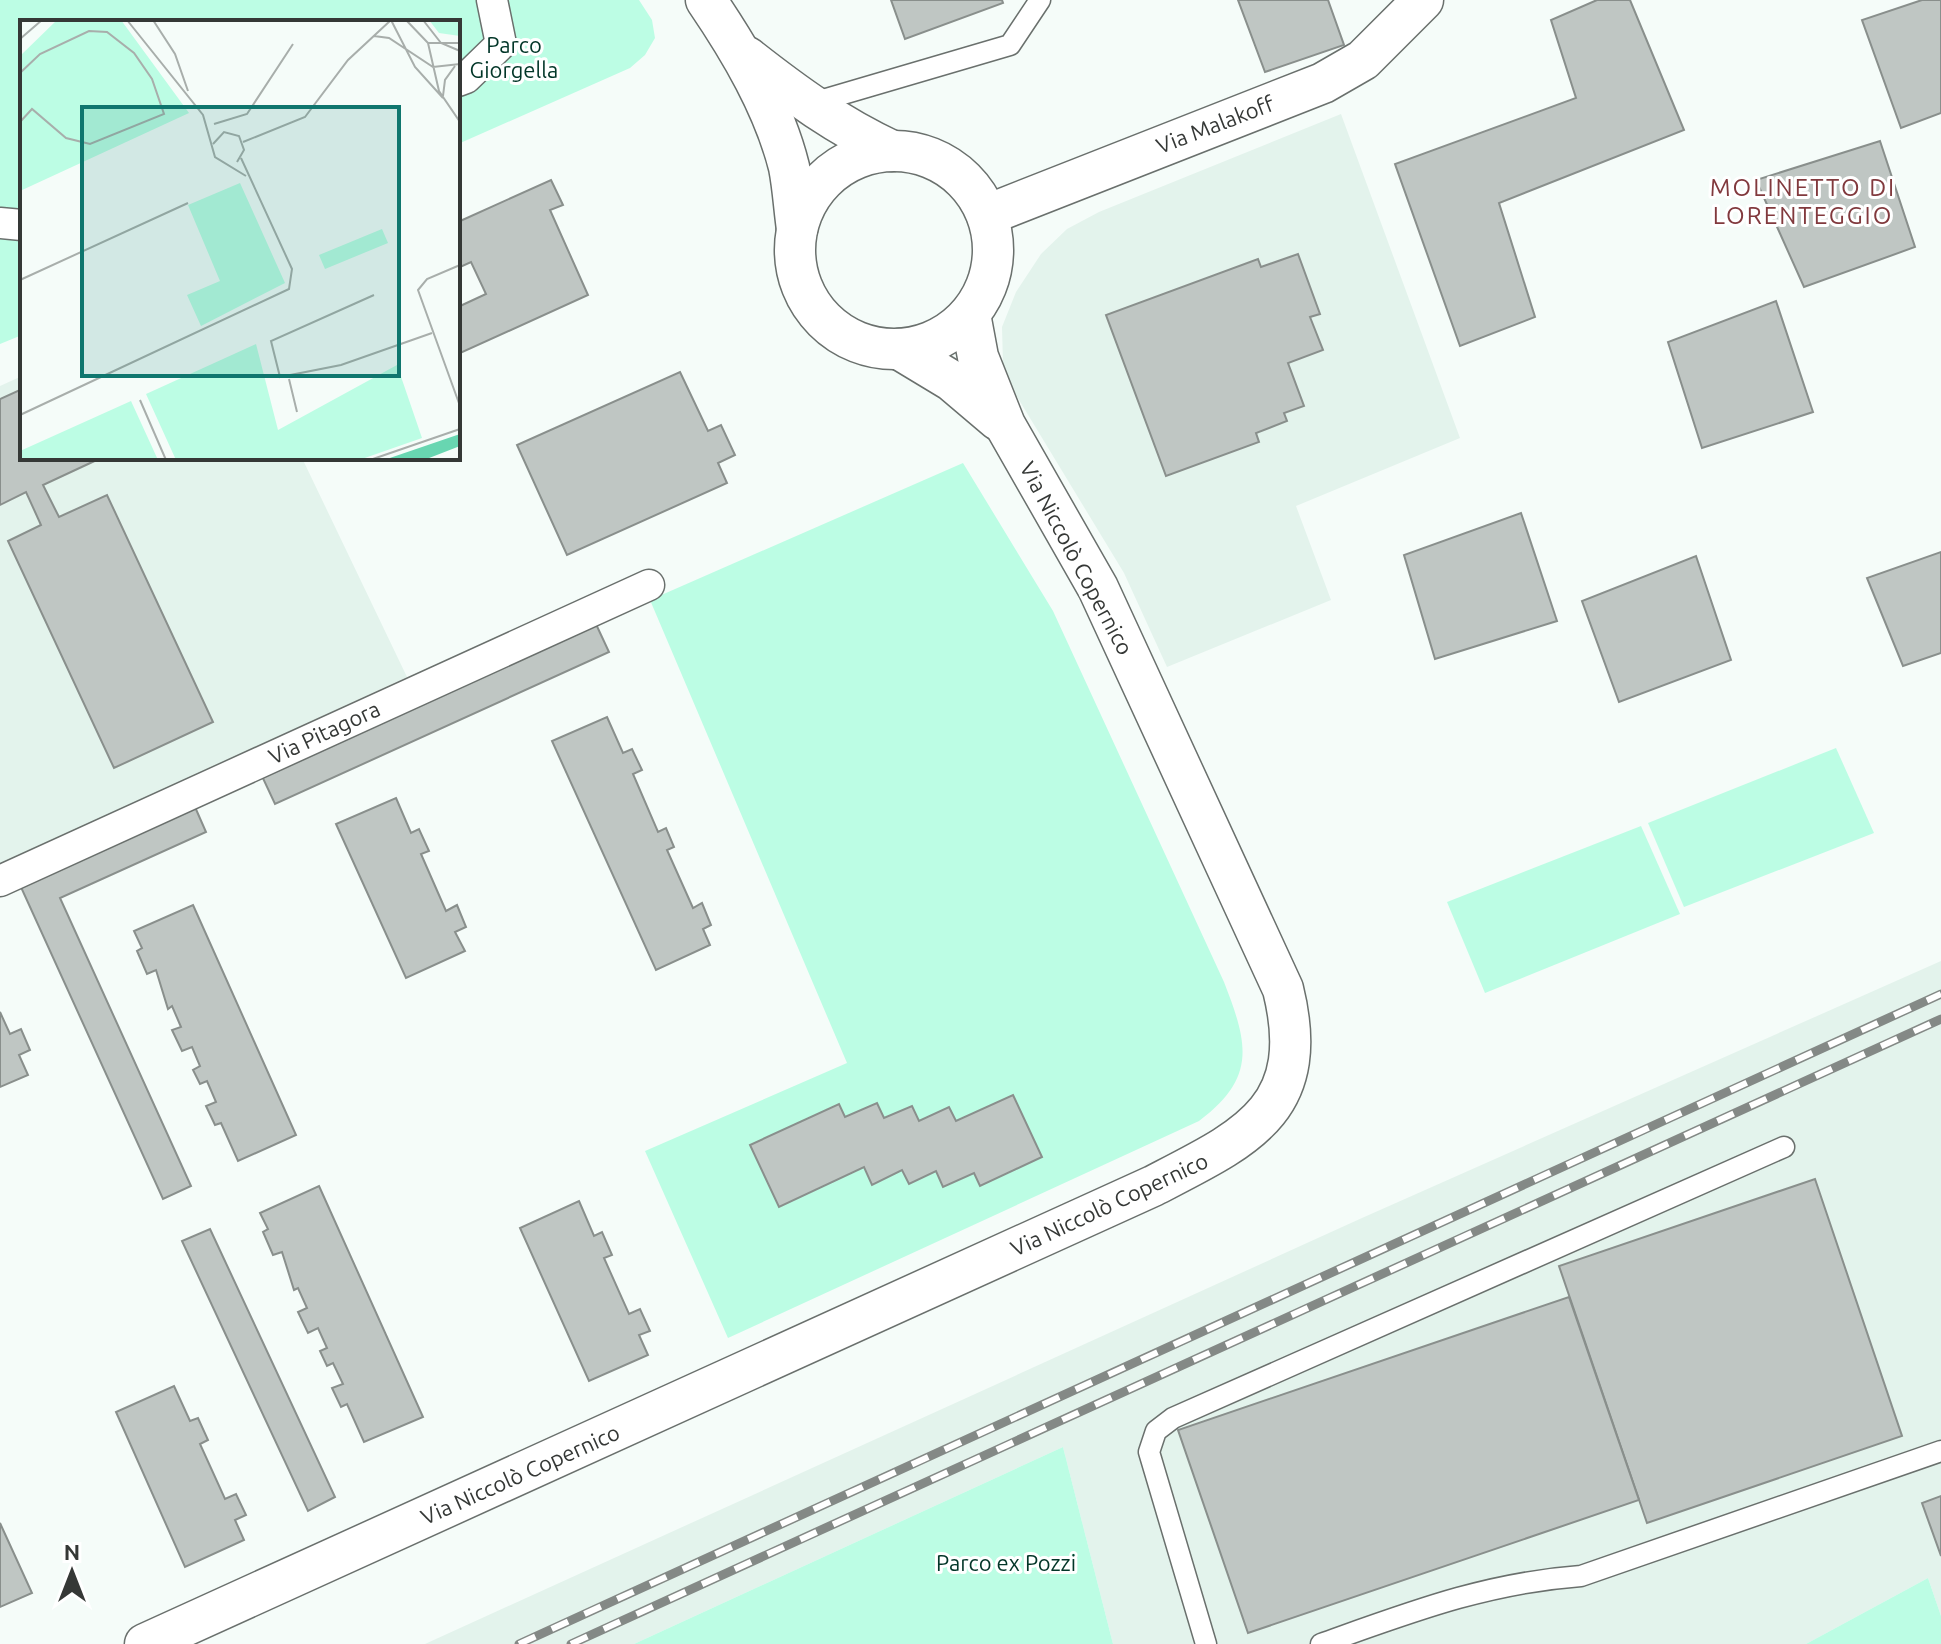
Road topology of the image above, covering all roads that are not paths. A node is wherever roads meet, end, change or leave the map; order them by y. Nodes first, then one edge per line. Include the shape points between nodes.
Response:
1 (492, 0) edge
2 (706, 0) edge
3 (1040, 0) edge
4 (1423, 0) edge
5 (741, 52) junction
6 (460, 80) edge
7 (807, 105) junction
8 (892, 151) junction
9 (987, 215) junction
10 (0, 223) edge
11 (20, 225) edge
12 (797, 229) junction
13 (970, 314) junction
14 (899, 349) junction
15 (1005, 425) junction
16 (649, 585) dead end
17 (0, 881) edge
18 (1784, 1147) dead end
19 (1941, 1451) edge
20 (145, 1644) edge
21 (1206, 1644) edge
22 (1321, 1644) edge

1 - 6 street via 501,44
2 - 5 street
3 - 7 lane via 1010,45
4 - 9 street, Via Malakoff via 1363,60 1323,83
5 - 7 street
5 - 12 street via 788,166
7 - 8 street
8 - 9 street via 920,155 958,174
8 - 12 street via 870,154 831,174 804,208
9 - 13 street via 993,260 989,280
10 - 11 street
12 - 14 street via 796,263 811,305 842,335 872,347
13 - 14 street via 925,345
13 - 15 street, Via Niccolò Copernico via 978,357
14 - 15 street via 952,381
15 - 20 street, Via Niccolò Copernico via 1098,588 1283,989 1291,1042 1288,1070 1268,1112 1227,1147 1153,1186
16 - 17 street, Via Pitagora
18 - 21 lane via 1173,1418 1156,1431 1149,1452
19 - 22 lane via 1581,1576 1463,1594

